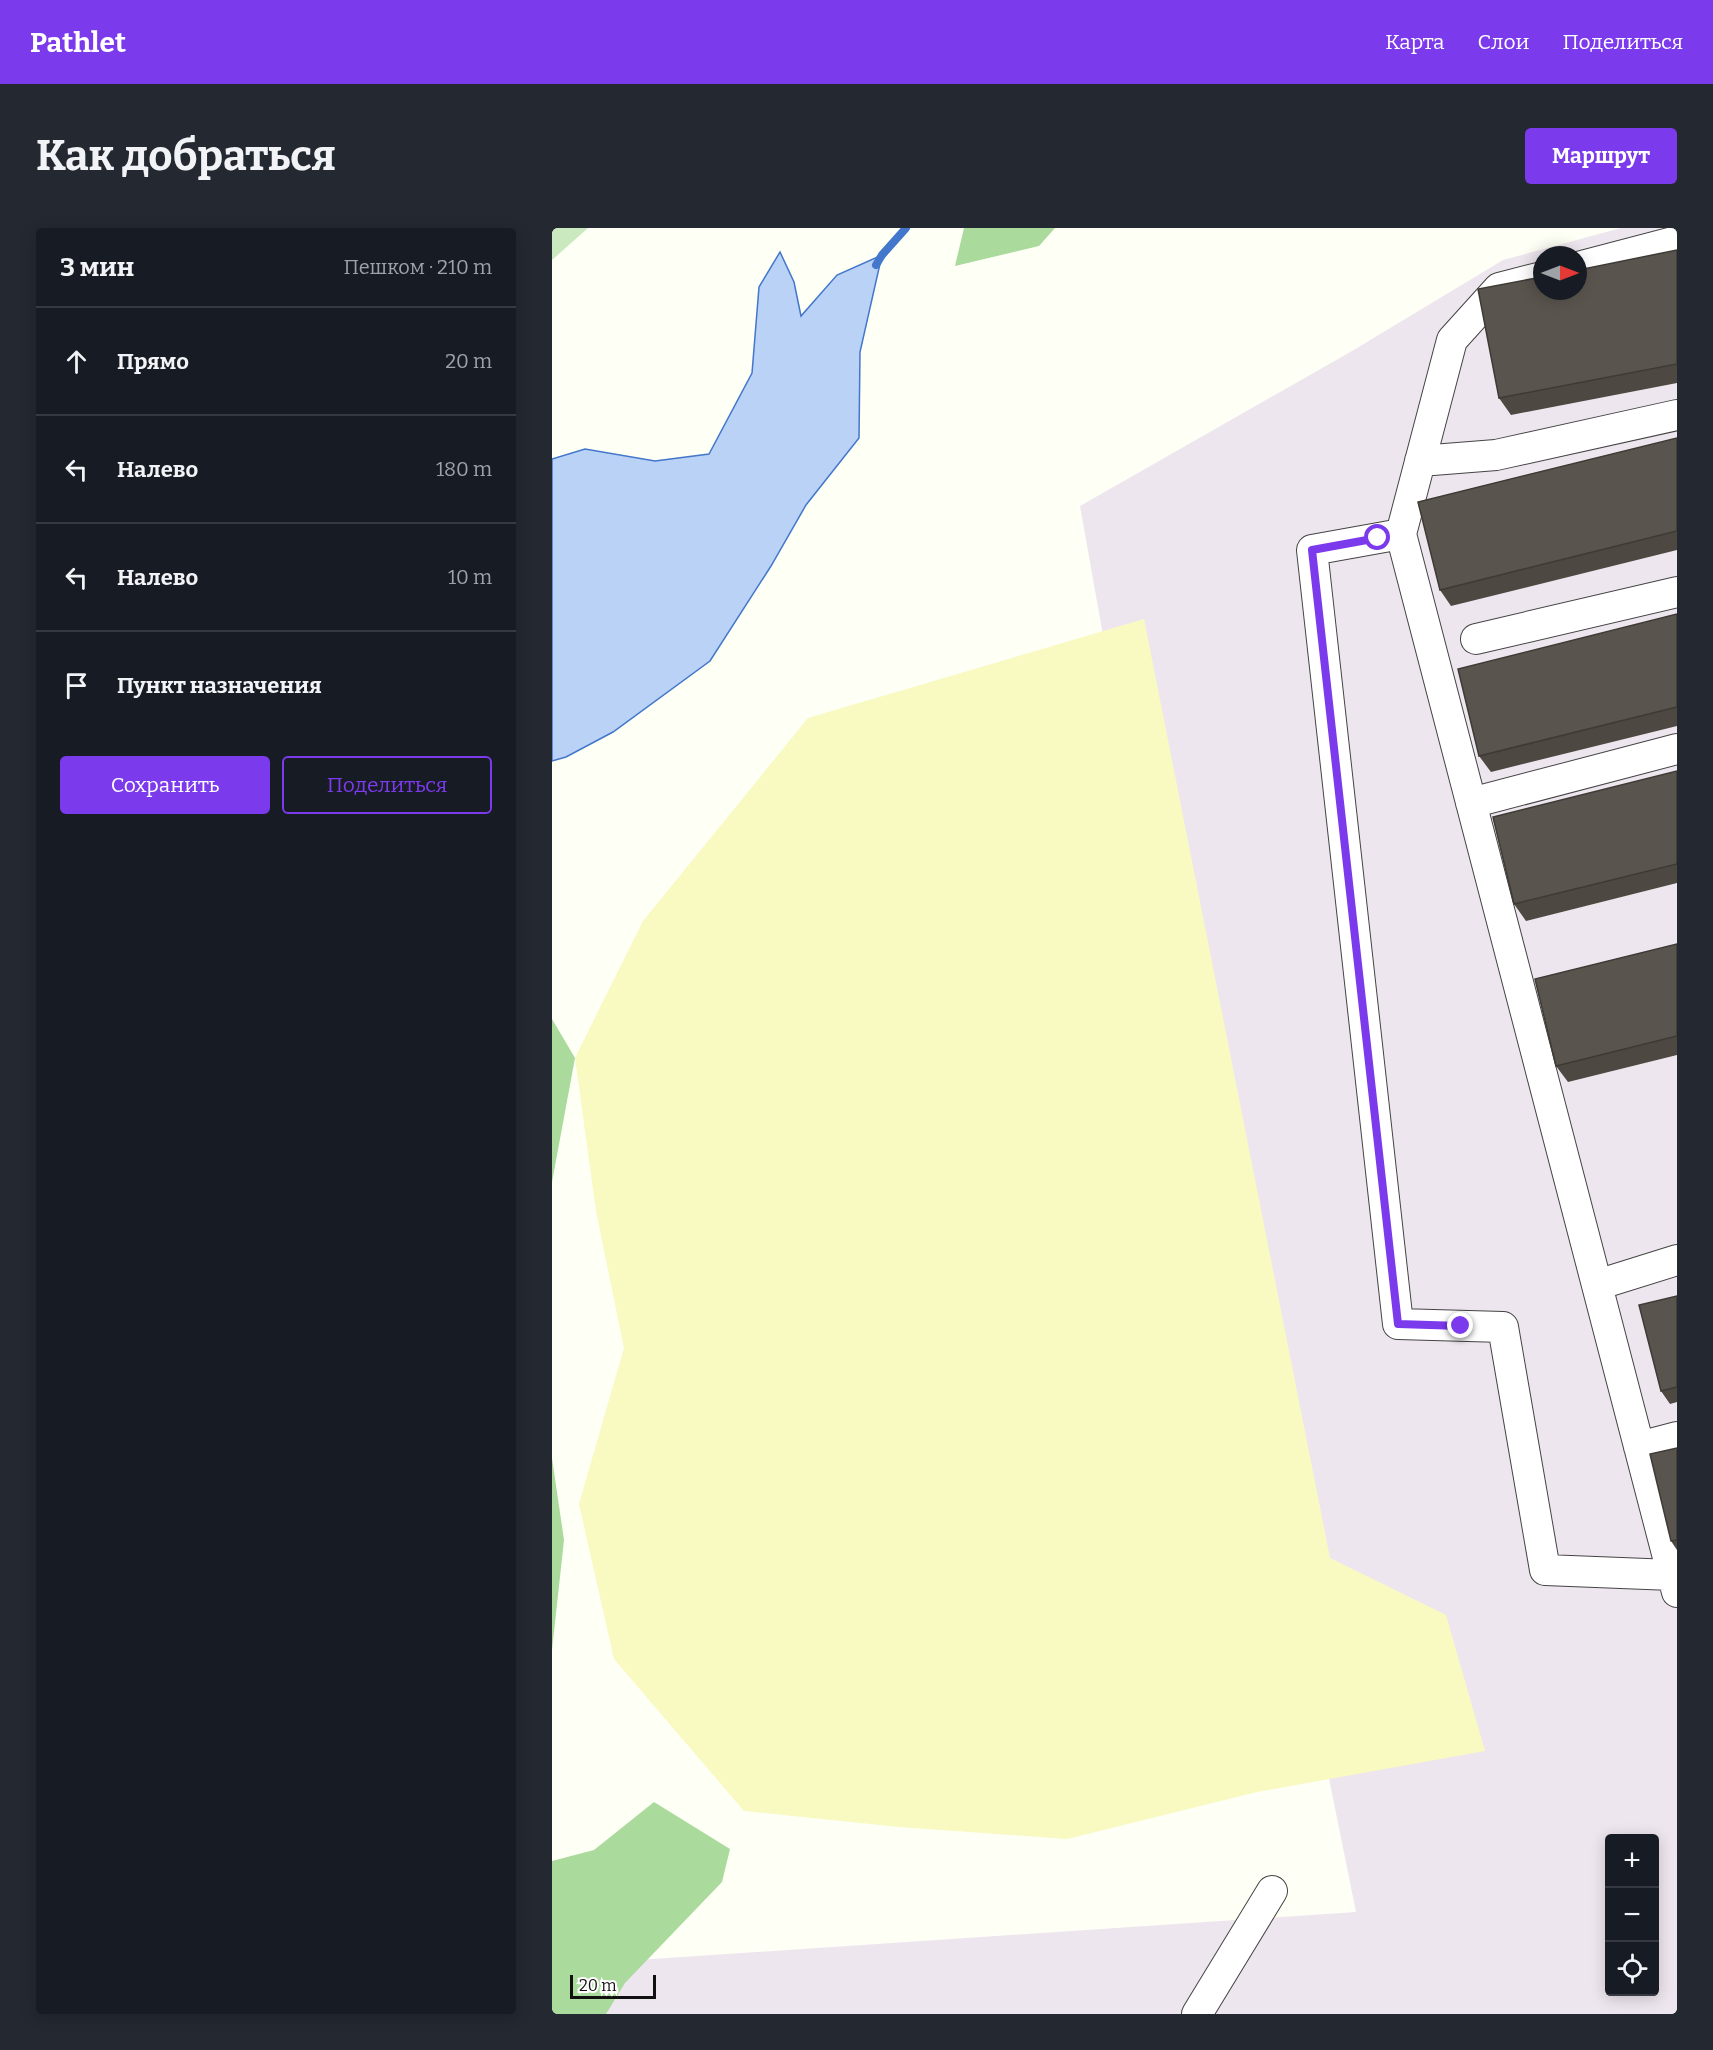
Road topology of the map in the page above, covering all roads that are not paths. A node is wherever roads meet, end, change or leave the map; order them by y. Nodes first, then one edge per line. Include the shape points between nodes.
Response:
1 (1677, 241) edge
2 (1587, 265) edge
3 (1533, 279) edge
4 (1677, 415) edge
5 (1420, 461) junction
6 (1401, 534) junction
7 (1677, 591) edge
8 (1476, 639) dead end
9 (1677, 749) edge
10 (1471, 803) junction
11 (1677, 1260) edge
12 (1597, 1284) junction
13 (1677, 1437) edge
14 (1639, 1447) junction
15 (1675, 1583) edge
16 (1272, 1891) dead end
17 (1197, 2014) edge

1 - 2 lane
3 - 5 lane via 1499,288 1452,340
4 - 5 lane via 1496,455
5 - 6 lane
6 - 10 lane
6 - 15 lane via 1312,550 1398,1324 1503,1327 1545,1570
7 - 8 lane
9 - 10 lane
10 - 12 lane
11 - 12 lane
12 - 14 lane
13 - 14 lane
14 - 15 lane
16 - 17 lane

